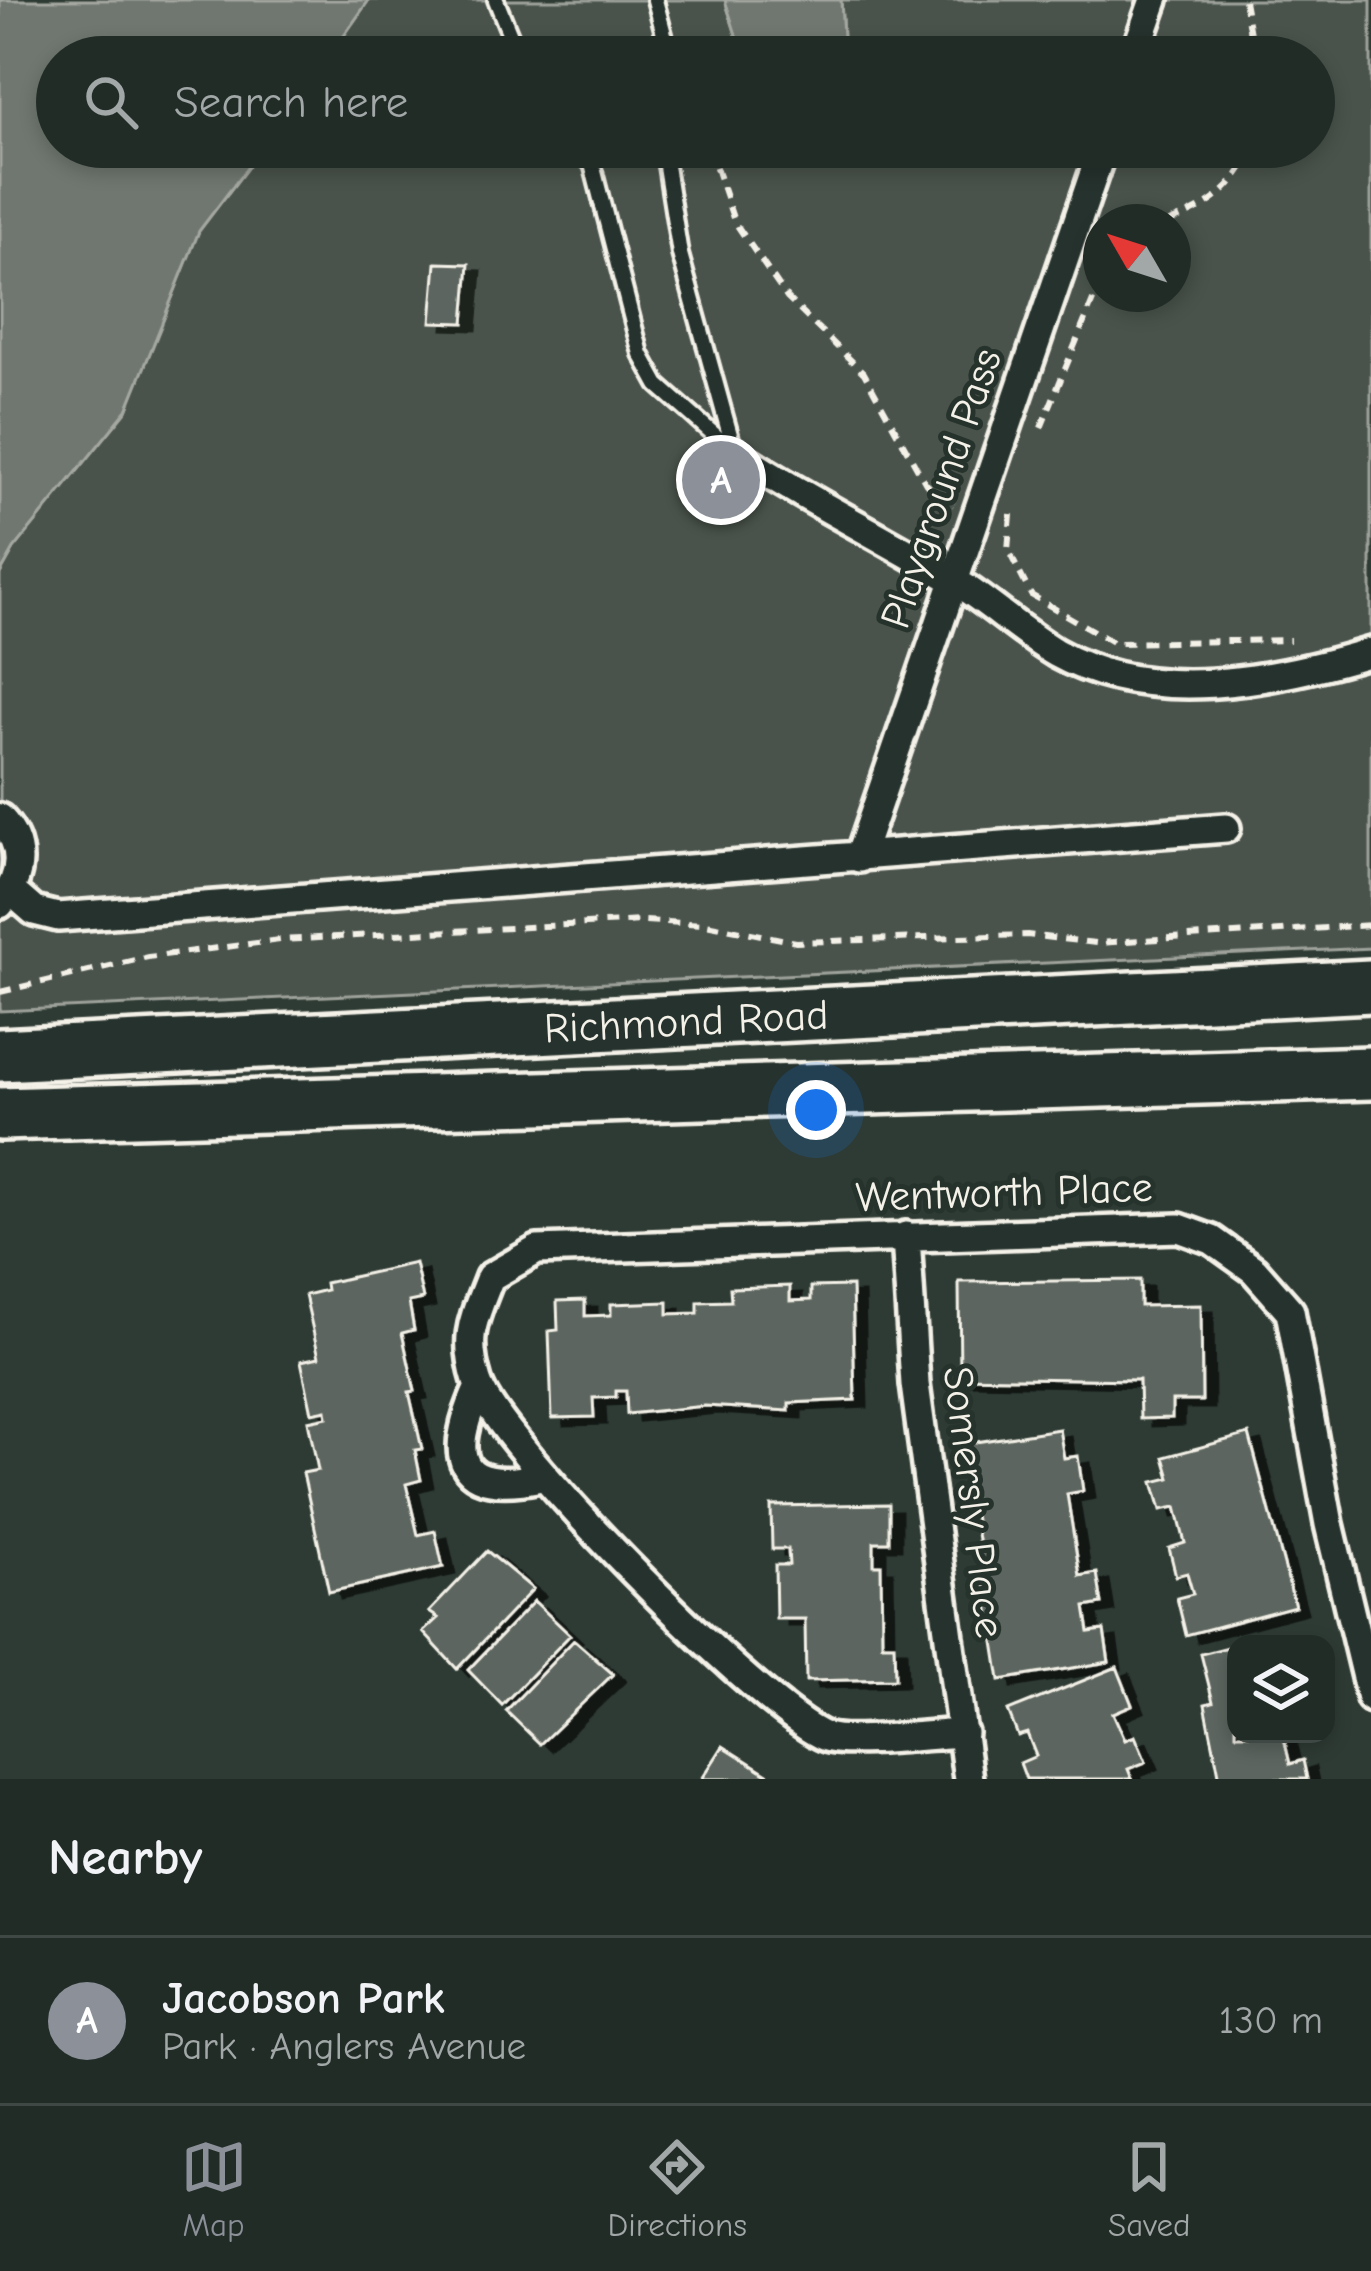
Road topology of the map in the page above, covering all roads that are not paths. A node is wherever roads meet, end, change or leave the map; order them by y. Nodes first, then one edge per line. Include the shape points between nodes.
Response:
1 (496, 0) edge
2 (655, 0) edge
3 (1154, 0) edge
4 (511, 36) edge
5 (664, 36) edge
6 (1141, 36) edge
7 (593, 168) edge
8 (666, 168) edge
9 (1096, 168) edge
10 (735, 453) junction
11 (952, 579) junction
12 (1371, 652) edge
13 (0, 818) edge
14 (1226, 828) dead end
15 (859, 858) junction
16 (6, 898) edge
17 (1371, 986) edge
18 (0, 1055) edge
19 (1371, 1072) edge
20 (0, 1114) edge
21 (906, 1236) junction
22 (478, 1387) junction
23 (541, 1477) junction
24 (1371, 1698) edge
25 (963, 1732) junction
26 (968, 1779) edge

1 - 4 lane
2 - 5 lane
3 - 6 street
7 - 10 lane via 641,354 658,386
8 - 10 lane via 680,254
9 - 11 street, Playground Pass
10 - 11 street
11 - 12 street via 1059,654 1132,679 1233,684
11 - 15 street, Playground Pass
13 - 16 street via 20,855
14 - 15 street
15 - 16 street via 58,917
17 - 18 highway, Richmond Road
19 - 20 highway, Richmond Road
21 - 22 street, Wentworth Place via 537,1250 490,1276 466,1338
21 - 24 street, Wentworth Place via 1179,1228 1255,1270 1290,1311
21 - 25 street, Somersly Place via 915,1384
22 - 23 street, Wentworth Place
22 - 23 street, Wentworth Place via 460,1448 476,1478 497,1486
23 - 25 street, Wentworth Place via 772,1705 830,1738
25 - 26 street, Somersly Place

